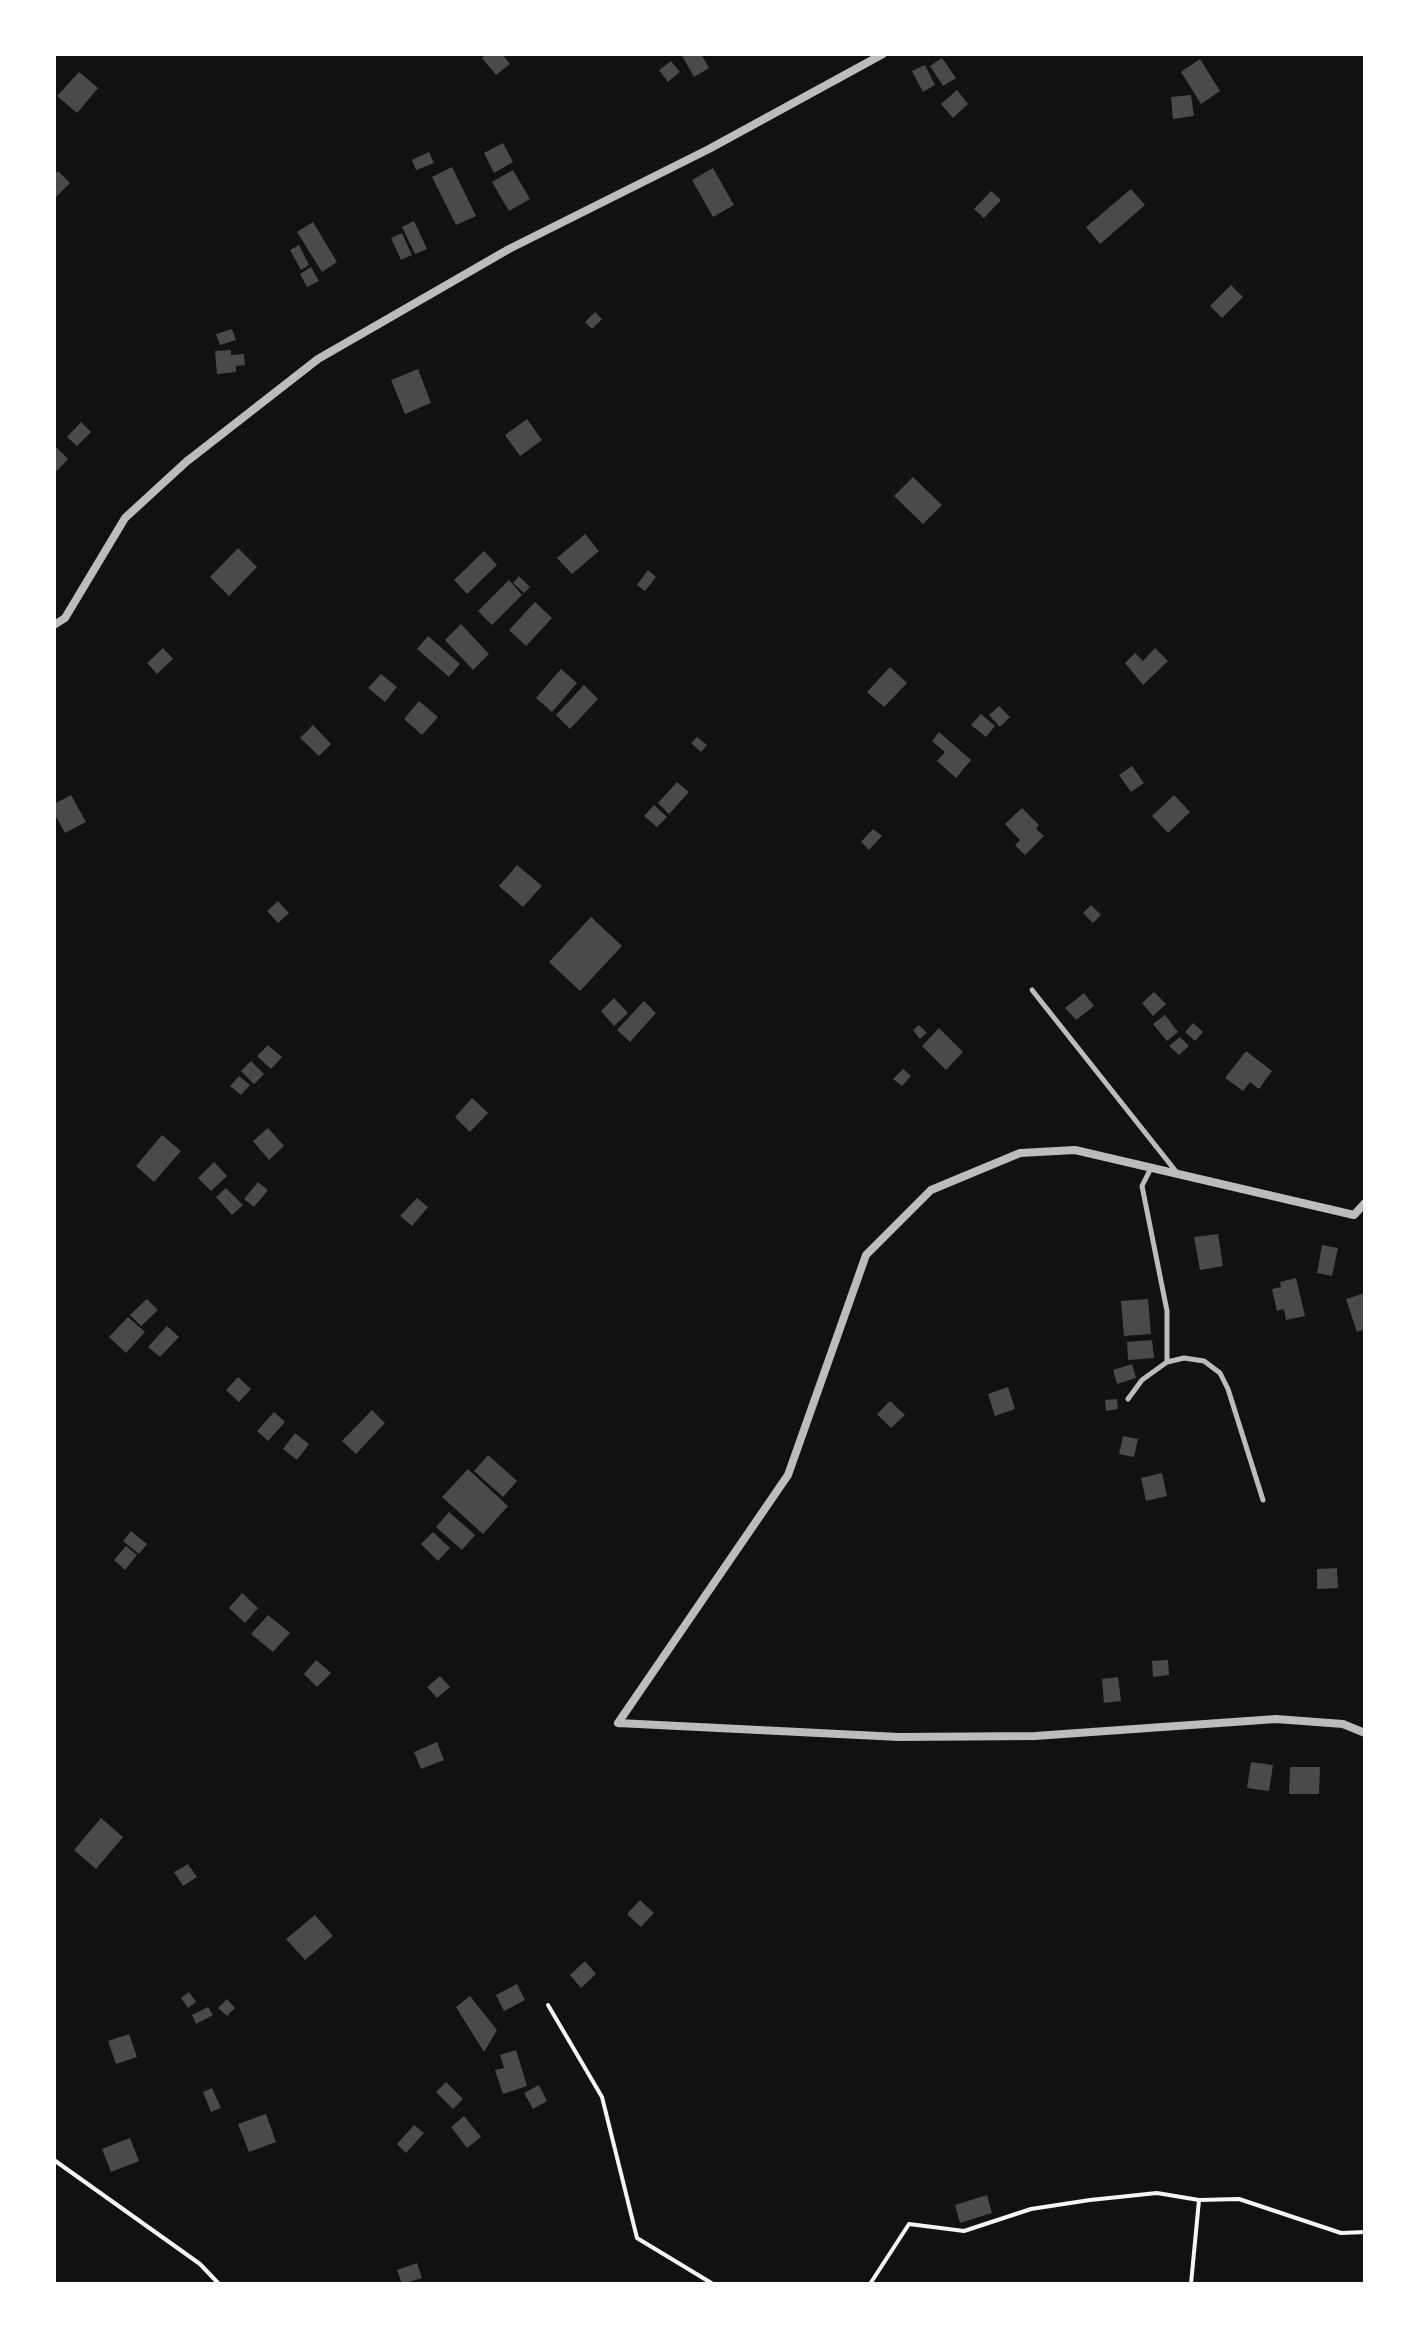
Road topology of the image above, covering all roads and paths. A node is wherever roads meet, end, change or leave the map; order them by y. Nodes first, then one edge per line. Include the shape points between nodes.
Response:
1 (883, 54) edge
2 (54, 625) edge
3 (1032, 990) dead end
4 (1151, 1168) junction
5 (1179, 1175) junction
6 (1365, 1203) edge
7 (1167, 1362) junction
8 (1128, 1399) dead end
9 (1263, 1500) dead end
10 (1365, 1733) edge
11 (548, 2005) dead end
12 (54, 2160) edge
13 (1199, 2200) junction
14 (1365, 2232) edge
15 (219, 2284) edge
16 (713, 2284) edge
17 (870, 2284) edge
18 (1191, 2284) edge

1 - 2 street via 509,249 318,359 186,462 125,518 65,618
3 - 5 lane
4 - 5 street
4 - 7 lane via 1142,1186 1167,1311
4 - 10 street via 1075,1150 1020,1153 931,1190 866,1255 788,1475 618,1723 899,1737 1035,1736 1276,1719 1343,1724
5 - 6 street via 1354,1215
7 - 8 lane via 1142,1380
7 - 9 lane via 1204,1361 1220,1373
11 - 16 path via 602,2097 637,2238
12 - 15 path via 200,2264
13 - 14 path via 1239,2199 1341,2233
13 - 17 path via 1157,2193 1090,2200 1031,2209 964,2231 909,2224
13 - 18 path

